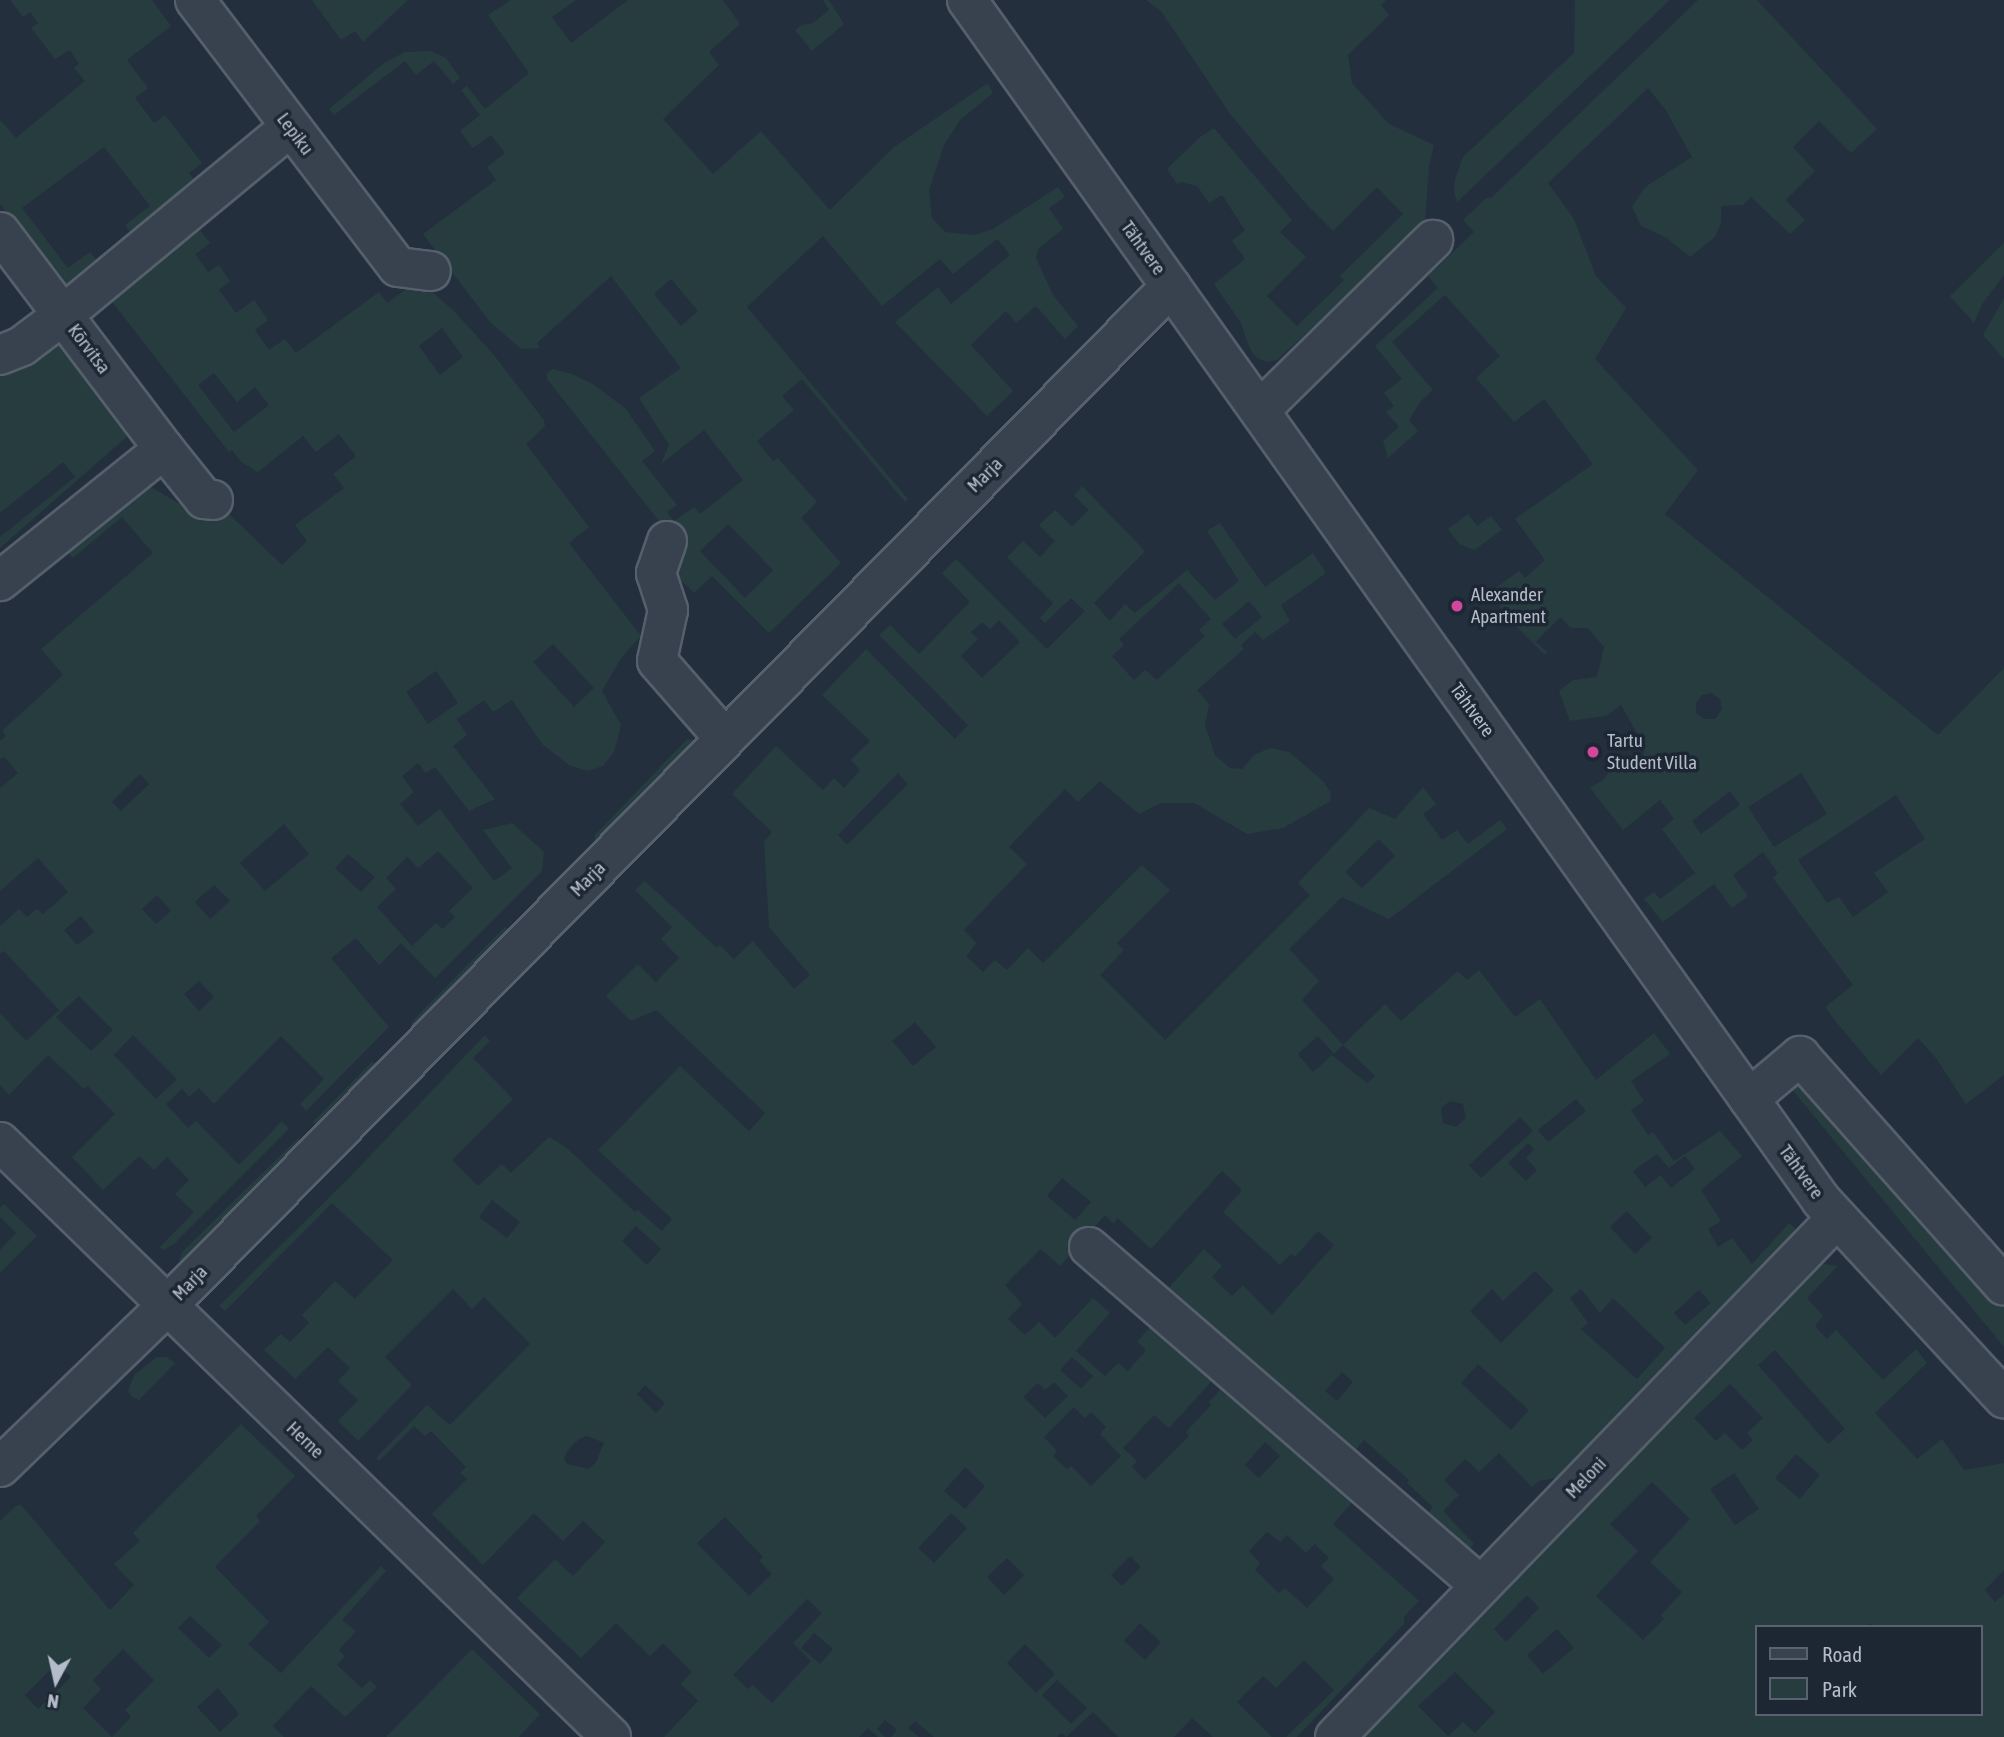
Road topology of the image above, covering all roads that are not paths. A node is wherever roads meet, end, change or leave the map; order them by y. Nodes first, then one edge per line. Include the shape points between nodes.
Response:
1 (195, 0) edge
2 (967, 0) edge
3 (289, 128) junction
4 (0, 232) edge
5 (1433, 240) dead end
6 (414, 269) dead end
7 (1171, 286) junction
8 (63, 315) junction
9 (0, 355) edge
10 (1260, 411) junction
11 (164, 449) junction
12 (213, 500) dead end
13 (667, 541) dead end
14 (0, 581) edge
15 (725, 739) junction
16 (1749, 1099) junction
17 (0, 1142) edge
18 (1837, 1218) junction
19 (1089, 1247) dead end
20 (2004, 1286) edge
21 (167, 1306) junction
22 (2004, 1398) edge
23 (0, 1467) edge
24 (1481, 1586) junction
25 (611, 1737) edge
26 (1335, 1737) edge

1 - 3 street, Lepiku
2 - 7 street, Tähtvere
3 - 6 street, Lepiku
3 - 8 street, Kõrvitsa
4 - 8 street
5 - 10 street
7 - 10 street, Tähtvere
7 - 15 street, Marja
8 - 9 street via 22,346
8 - 11 street, Kõrvitsa
10 - 16 street, Tähtvere
11 - 12 street, Kõrvitsa via 204,499
11 - 14 street
13 - 15 street via 656,573 668,610 657,661
15 - 21 street, Marja
16 - 18 street, Tähtvere
16 - 20 street via 1800,1056
17 - 21 street, Herne
18 - 22 street, Tähtvere
18 - 24 street, Meloni
19 - 24 street
21 - 23 street, Marja
21 - 25 street, Herne
24 - 26 street, Meloni

